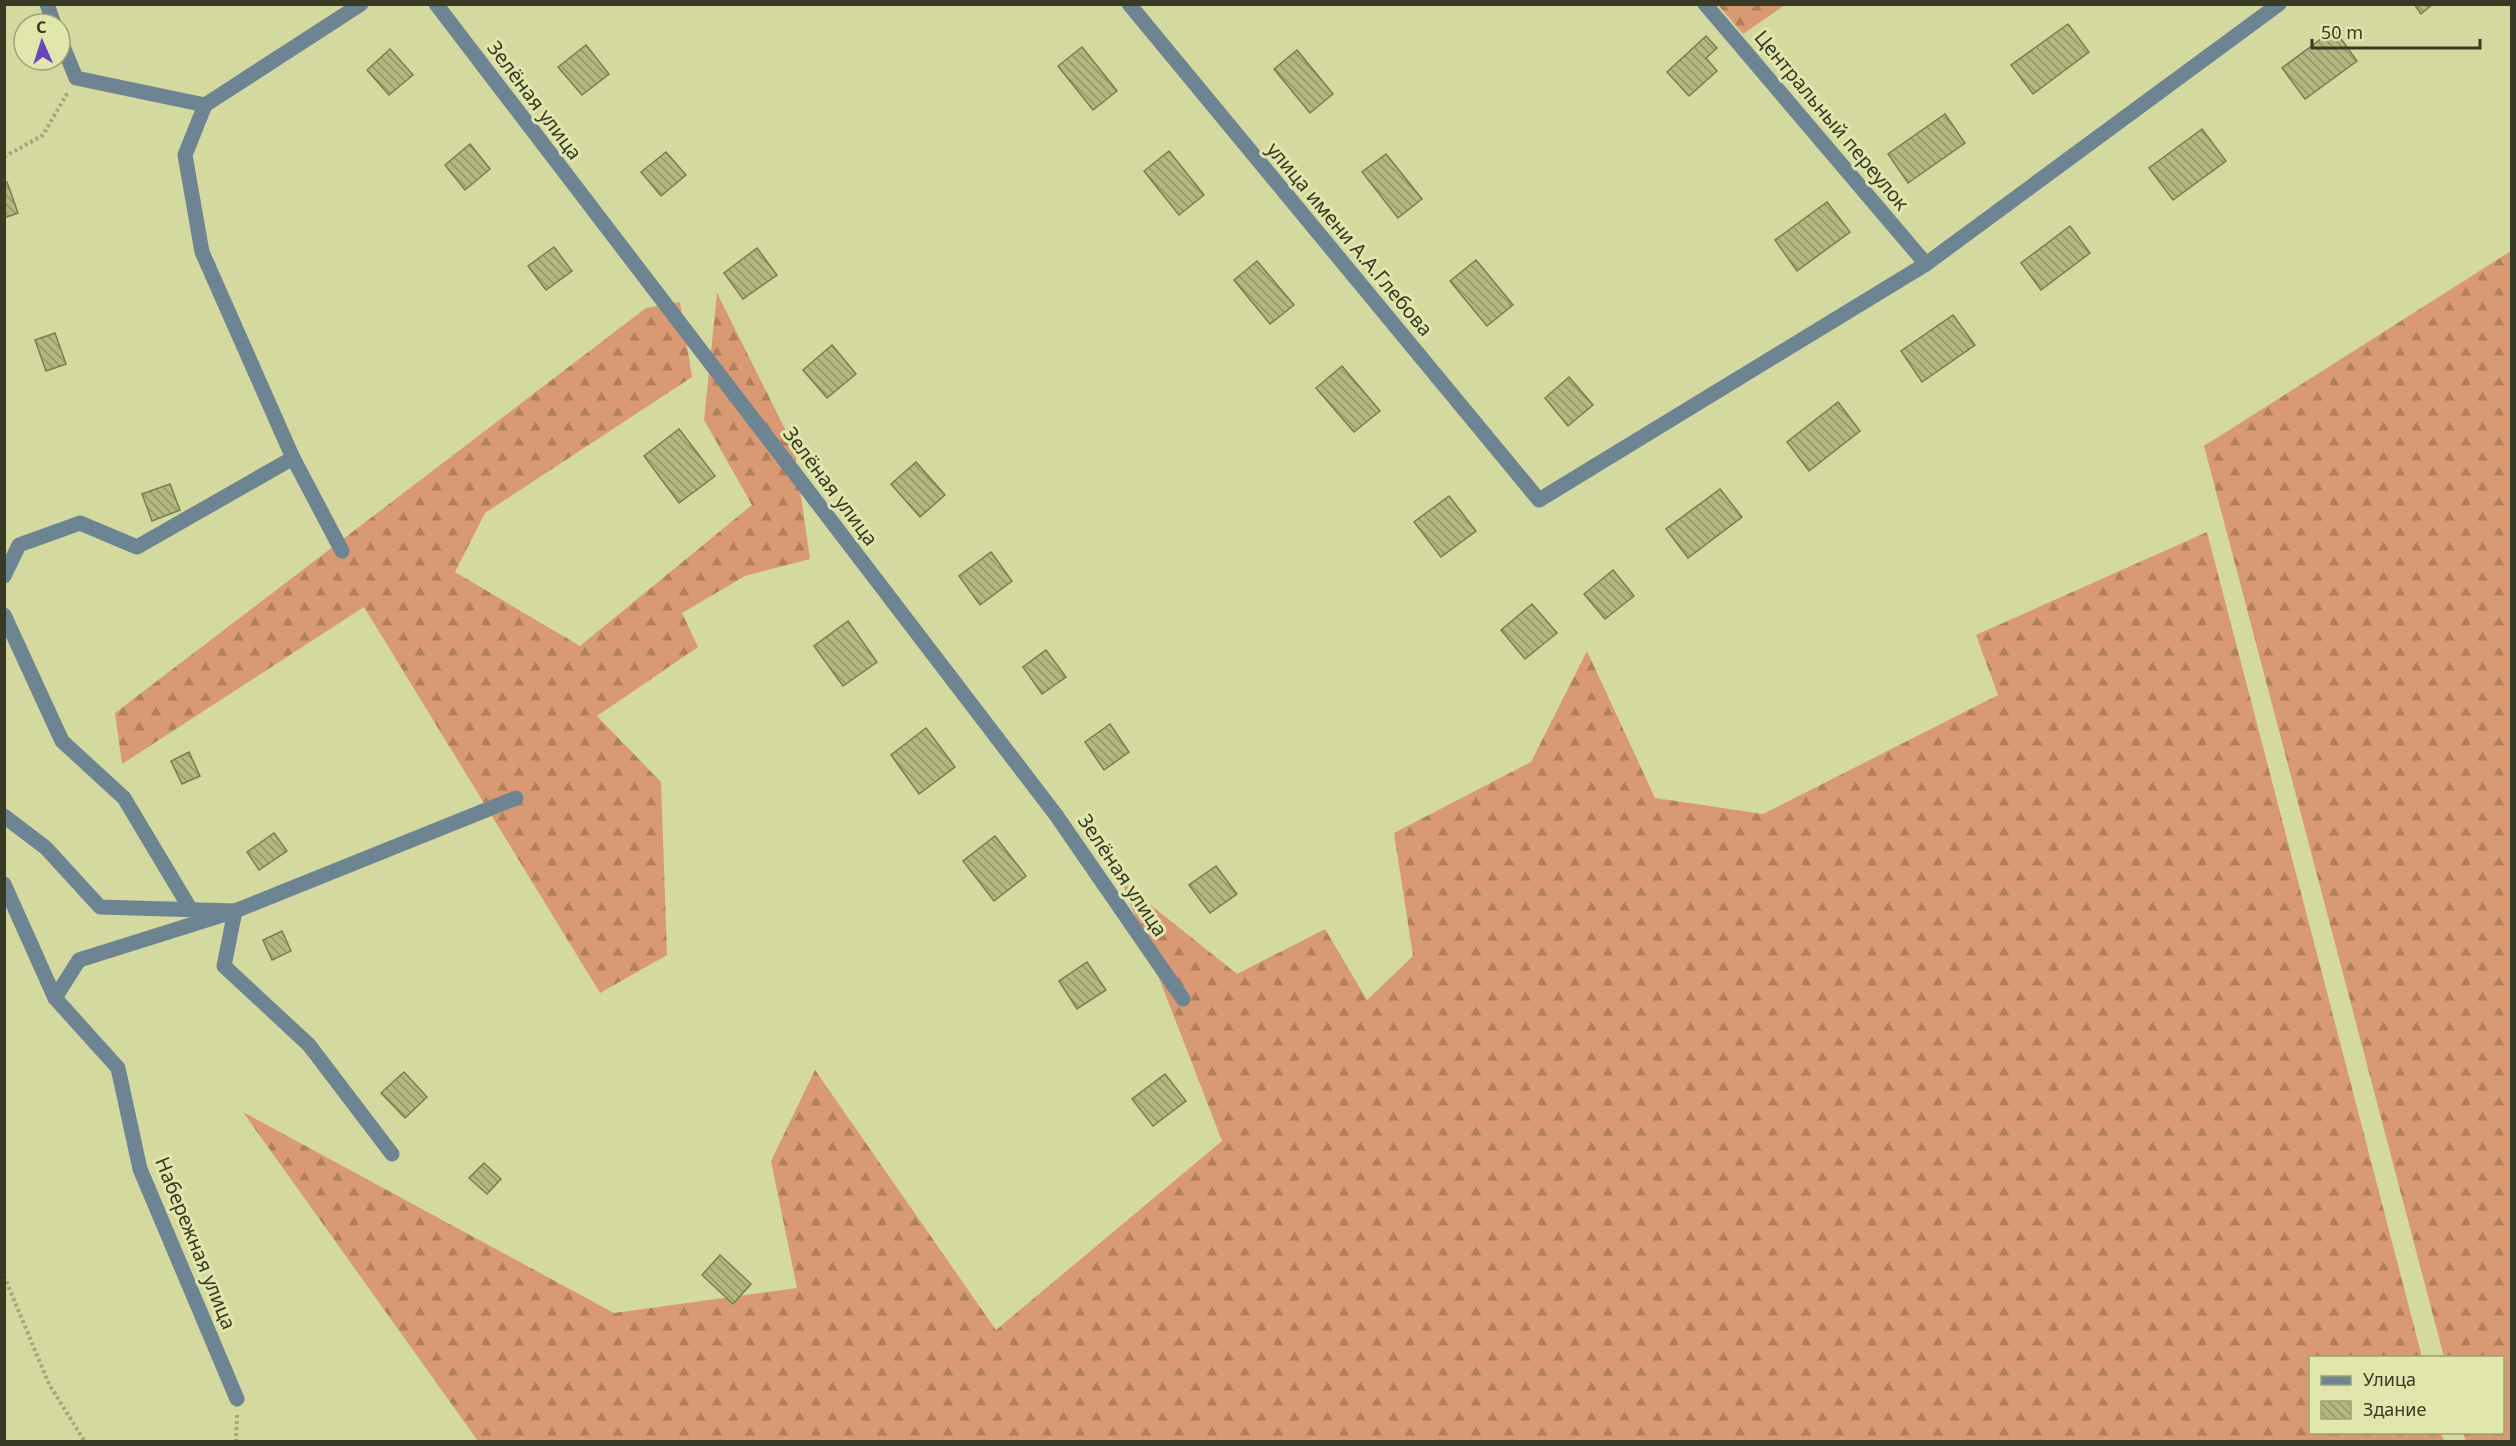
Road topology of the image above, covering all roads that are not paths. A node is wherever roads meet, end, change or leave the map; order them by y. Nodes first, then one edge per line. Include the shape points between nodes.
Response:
1 (360, 4) edge
2 (436, 4) edge
3 (1129, 4) edge
4 (1705, 4) edge
5 (2278, 4) edge
6 (72, 68) edge
7 (205, 105) junction
8 (1926, 264) junction
9 (293, 458) junction
10 (342, 551) dead end
11 (4, 576) edge
12 (4, 615) edge
13 (516, 798) dead end
14 (4, 816) edge
15 (4, 884) edge
16 (191, 910) junction
17 (235, 911) junction
18 (55, 998) junction
19 (1183, 999) dead end
20 (392, 1154) dead end
21 (237, 1399) road end

1 - 7 street
2 - 19 street, Зелёная улица via 1056,815
3 - 8 street, улица имени А.А.Глебова via 1539,500
4 - 8 street, Центральный переулок
5 - 8 street
6 - 7 street via 76,78
7 - 9 street via 185,155 202,252
9 - 10 street
9 - 11 street via 137,547 80,523 19,545
12 - 16 street via 62,741 124,798
13 - 17 street
14 - 16 street via 46,848 100,907
15 - 18 street, Набережная улица
16 - 17 street
17 - 18 street via 79,960
17 - 20 street via 225,966 309,1045
18 - 21 street, Набережная улица via 117,1068 140,1169

